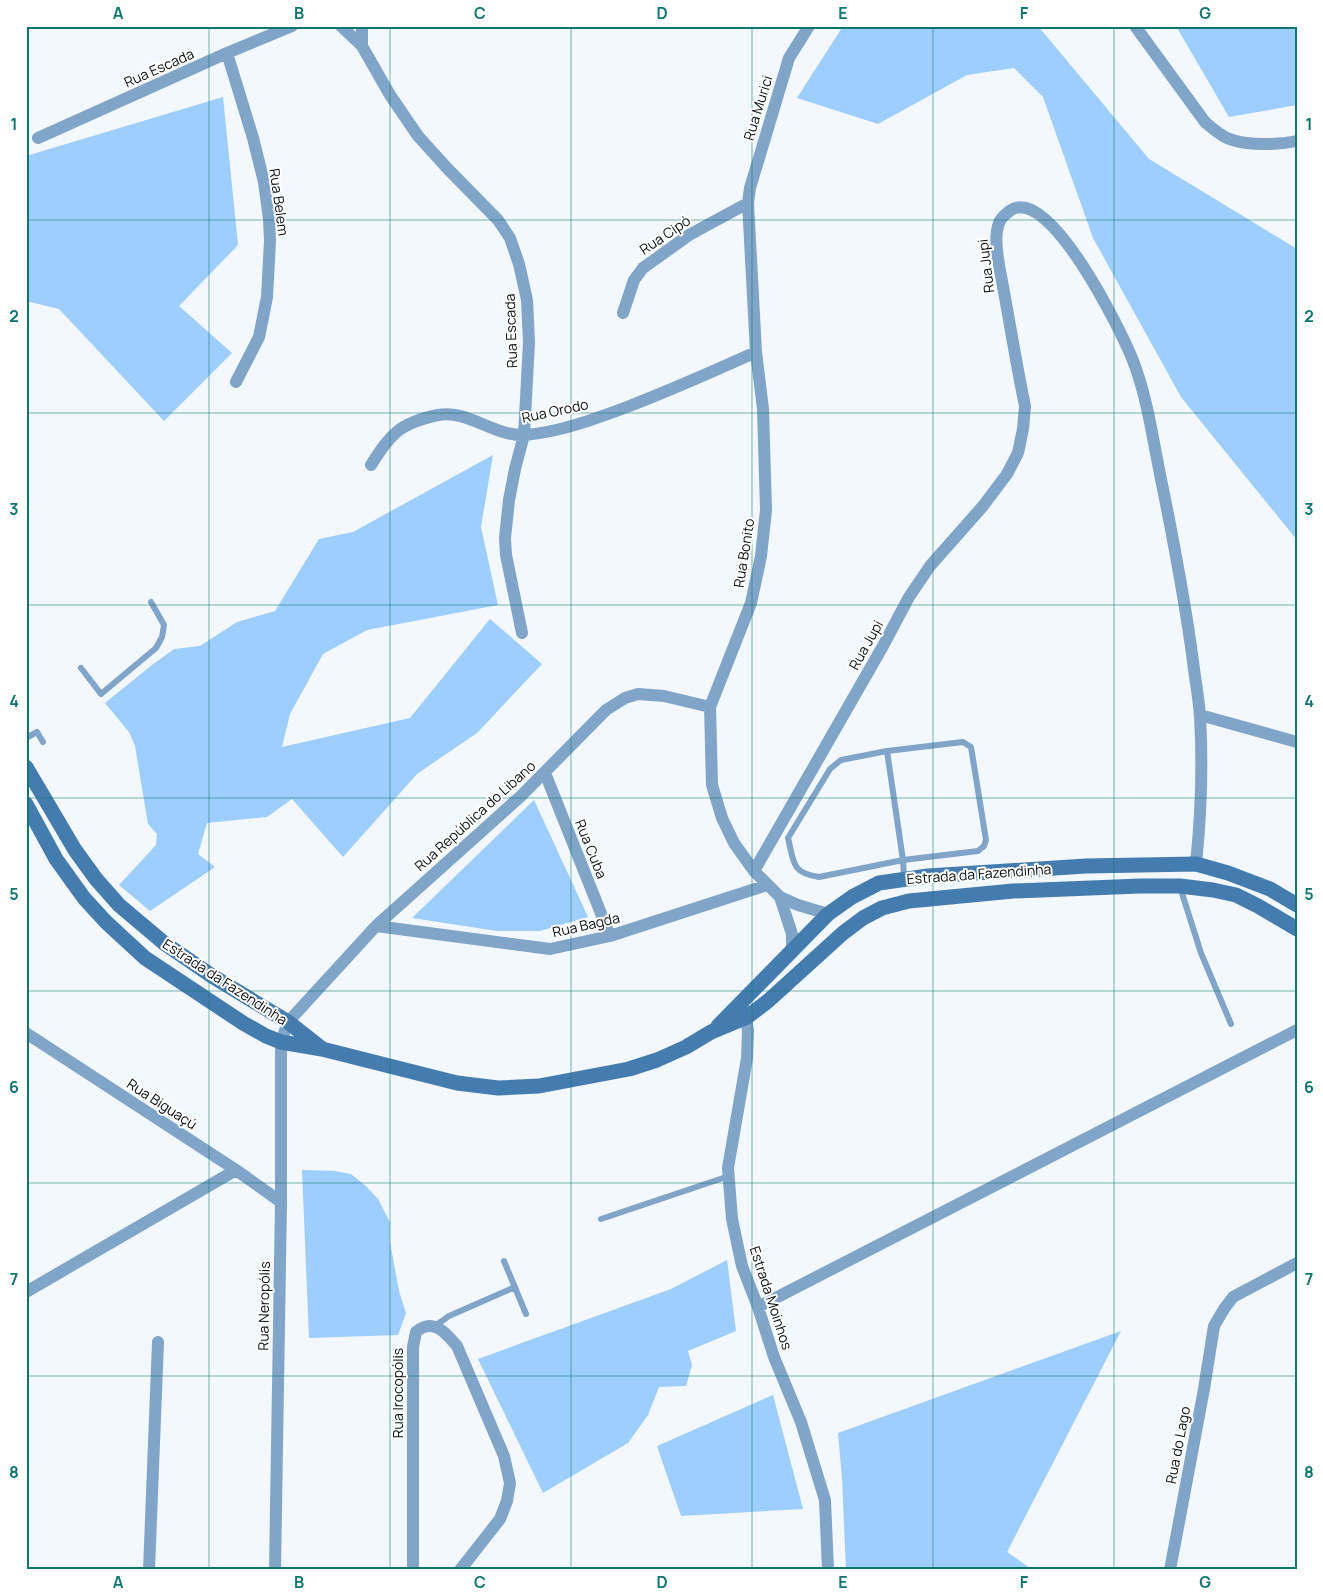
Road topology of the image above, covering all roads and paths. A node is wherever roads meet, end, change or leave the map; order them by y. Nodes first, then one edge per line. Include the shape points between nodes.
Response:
1 (292, 26) edge
2 (341, 26) edge
3 (362, 26) edge
4 (809, 26) edge
5 (1135, 26) edge
6 (362, 46) junction
7 (228, 53) junction
8 (38, 138) dead end
9 (1297, 141) edge
10 (748, 203) junction
11 (623, 313) dead end
12 (756, 352) junction
13 (236, 382) dead end
14 (524, 435) junction
15 (371, 465) dead end
16 (151, 602) dead end
17 (522, 633) dead end
18 (81, 668) dead end
19 (710, 707) junction
20 (1200, 715) junction
21 (26, 738) edge
22 (43, 742) dead end
23 (1297, 742) edge
24 (887, 751) junction
25 (26, 767) edge
26 (545, 773) junction
27 (26, 804) edge
28 (903, 860) junction
29 (1196, 864) junction
30 (754, 871) junction
31 (904, 878) junction
32 (767, 885) junction
33 (1180, 886) junction
34 (780, 896) junction
35 (1297, 905) edge
36 (828, 914) junction
37 (376, 926) junction
38 (1297, 929) edge
39 (610, 936) junction
40 (792, 949) junction
41 (744, 1000) junction
42 (747, 1017) junction
43 (288, 1022) junction
44 (1231, 1024) dead end
45 (1297, 1030) edge
46 (711, 1032) junction
47 (26, 1033) edge
48 (281, 1042) junction
49 (322, 1049) junction
50 (236, 1170) junction
51 (729, 1176) junction
52 (281, 1202) junction
53 (601, 1220) dead end
54 (504, 1261) dead end
55 (1297, 1263) edge
56 (515, 1287) junction
57 (26, 1292) edge
58 (758, 1307) junction
59 (526, 1314) dead end
60 (435, 1326) junction
61 (158, 1342) dead end
62 (149, 1570) edge
63 (275, 1570) edge
64 (413, 1570) edge
65 (460, 1570) edge
66 (828, 1570) edge
67 (1170, 1570) edge

1 - 7 street, Rua Escada
2 - 6 street, Rua Escada
3 - 6 street
4 - 10 street, Rua Murici via 789,58
5 - 9 street via 1215,132 1248,142 1283,144
6 - 14 street, Rua Escada via 418,136 498,220 510,238 527,300 529,342
7 - 8 street, Rua Escada
7 - 13 street, Rua Belem via 264,182 270,240 267,297 259,337
10 - 11 street, Rua Cipó via 689,235 643,268 634,280
10 - 12 street, Rua Bonito
12 - 14 street, Rua Orodo via 592,420
12 - 19 street, Rua Bonito via 763,409 766,501 761,556 751,603
14 - 15 street, Rua Orodo via 501,432 452,414 439,414 400,428
14 - 17 street, Rua Escada via 509,500 505,538
16 - 18 lane via 164,625 156,648 100,694
19 - 26 street, Rua República do Libano via 638,694 625,698 590,725
19 - 30 street, Rua Bonito via 712,785 734,843
20 - 23 street
20 - 29 street, Rua Jupi via 1200,822
20 - 30 street, Rua Jupi via 1174,545 1133,360 1099,290 1070,247 1050,223 1030,208 1020,206 1002,217 997,236 1025,406 1018,453 983,506 930,566 909,597
21 - 22 lane via 37,732
24 - 28 lane
24 - 28 lane via 963,742 971,747 986,840 978,852
24 - 28 lane via 835,764 788,838 795,868 804,875 819,877
25 - 43 main road, Estrada da Fazendinha via 75,850 118,905 164,943
26 - 37 street, Rua República do Libano
26 - 39 street, Rua Cuba
27 - 48 main road, Estrada da Fazendinha via 56,859 84,898 127,943 243,1023
28 - 31 lane
29 - 31 main road, Estrada da Fazendinha via 1086,866
29 - 35 main road, Estrada da Fazendinha via 1270,889
30 - 32 street, Rua Bonito
31 - 36 main road, Estrada da Fazendinha via 879,883
32 - 34 street, Rua Bonito
32 - 39 street, Rua Bagda
33 - 38 main road, Estrada da Fazendinha via 1236,895
33 - 42 main road, Estrada da Fazendinha via 1013,891 909,901 882,908 843,933
33 - 44 lane via 1201,953
34 - 36 street, Rua Bonito
34 - 40 street via 792,934
36 - 40 main road, Estrada da Fazendinha
37 - 39 street, Rua Bagda via 550,949
37 - 43 street, Rua República do Libano
40 - 41 main road, Estrada da Fazendinha
41 - 42 street, Estrada Moinhos
41 - 46 main road, Estrada da Fazendinha
42 - 46 main road, Estrada da Fazendinha
42 - 51 street, Estrada Moinhos via 747,1058
43 - 48 street, Rua Neropólis
43 - 49 main road, Estrada da Fazendinha
45 - 58 street
46 - 49 main road, Estrada da Fazendinha via 686,1047 629,1069 540,1086 498,1088 457,1083
47 - 50 street, Rua Biguaçú
48 - 49 main road, Estrada da Fazendinha
48 - 52 street, Rua Neropólis
50 - 52 street, Rua Biguaçú
50 - 57 street
51 - 53 lane
51 - 58 street, Estrada Moinhos via 732,1219 742,1266
52 - 63 street, Rua Neropólis
54 - 56 lane
55 - 67 street, Rua do Lago via 1233,1297 1214,1326
56 - 59 lane
56 - 60 lane via 449,1316
58 - 66 street, Estrada Moinhos via 774,1357 801,1422 825,1500
60 - 64 street, Rua Irocopólis via 416,1332 413,1347
60 - 65 street via 457,1346 504,1456 510,1484 500,1519
61 - 62 street

